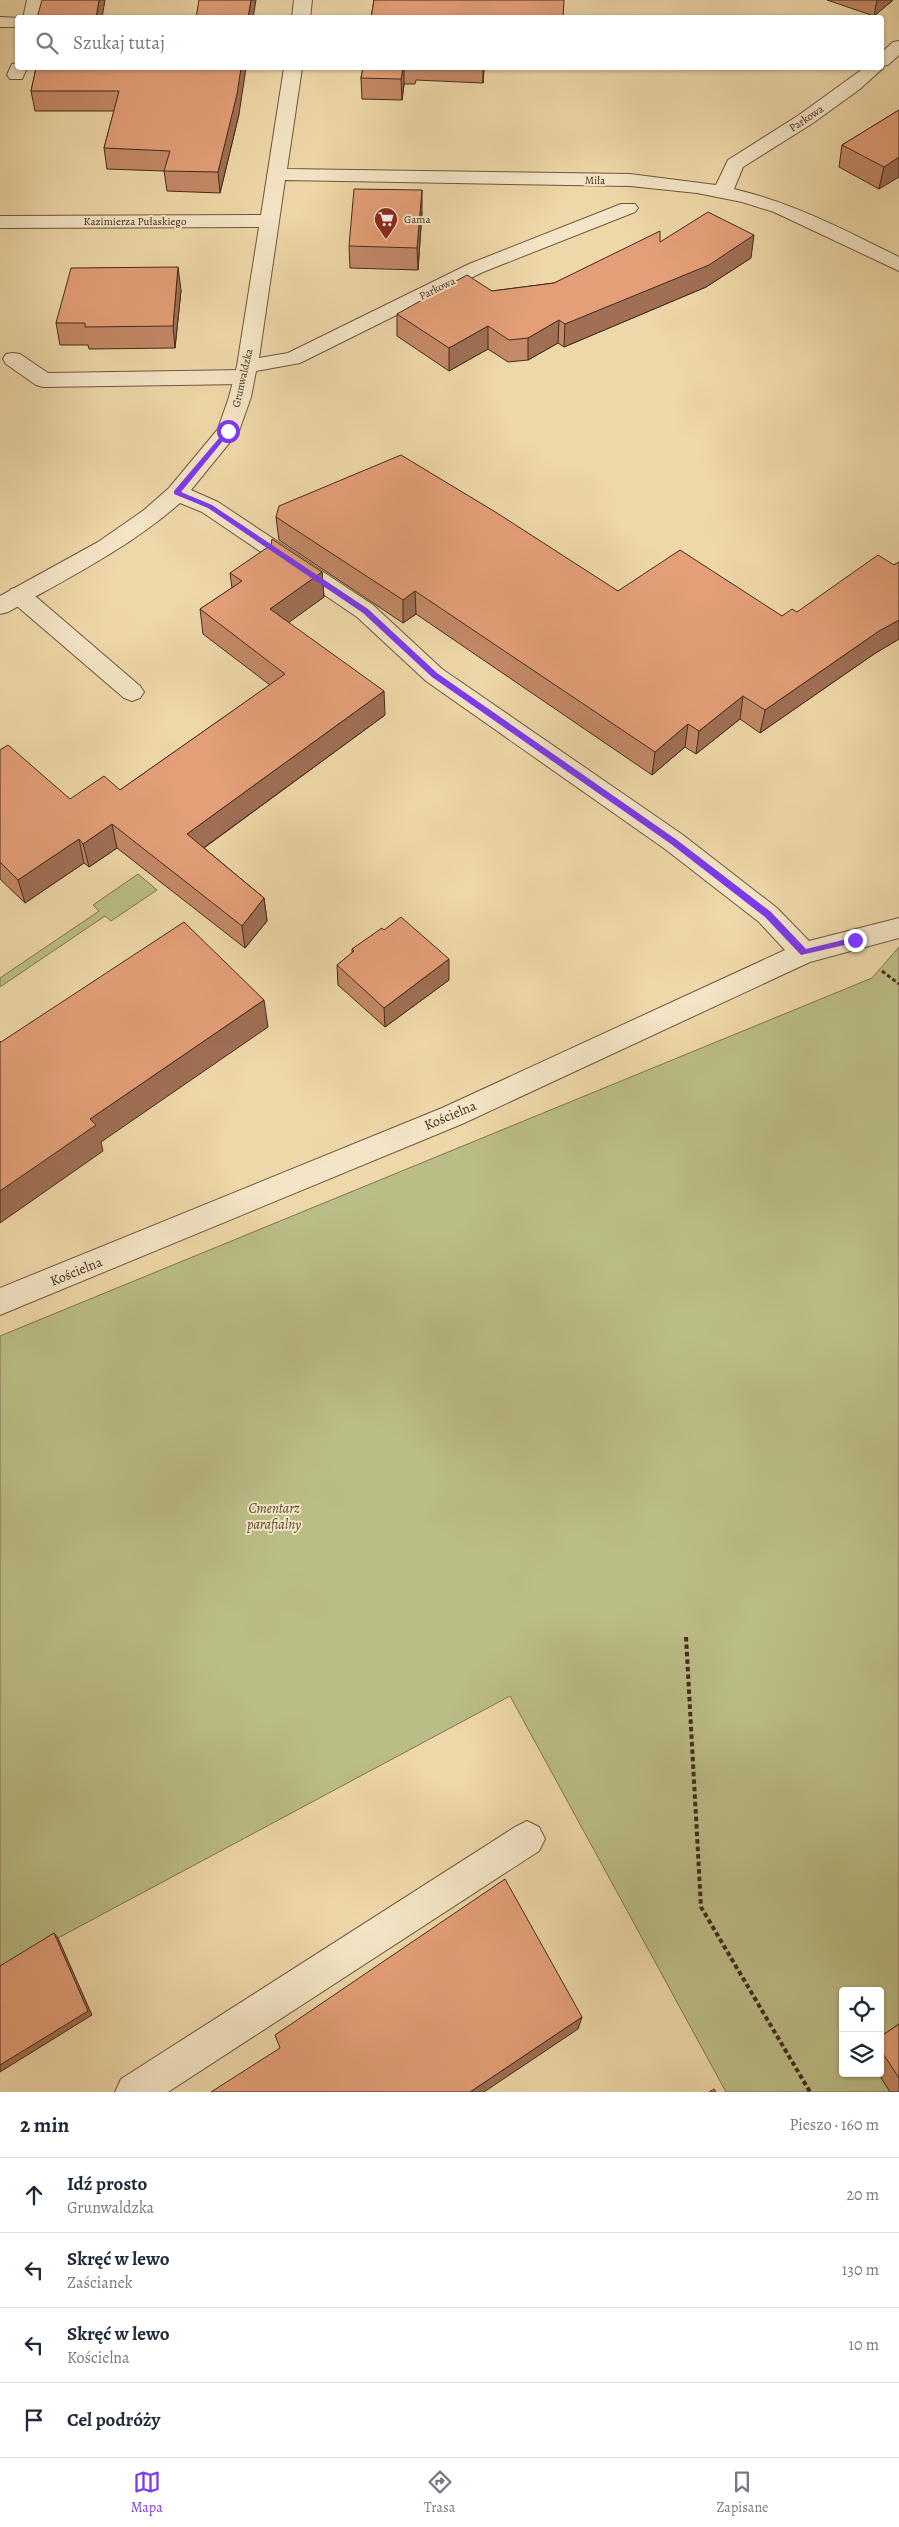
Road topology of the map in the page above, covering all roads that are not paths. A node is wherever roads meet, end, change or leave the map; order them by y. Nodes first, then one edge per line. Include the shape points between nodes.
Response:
1 (36, 0) edge
2 (303, 0) edge
3 (33, 15) edge
4 (301, 15) edge
5 (0, 22) edge
6 (15, 22) edge
7 (899, 46) edge
8 (884, 59) edge
9 (294, 70) edge
10 (872, 70) edge
11 (275, 174) junction
12 (723, 192) junction
13 (628, 208) dead end
14 (270, 221) junction
15 (0, 222) edge
16 (899, 265) edge
17 (13, 359) dead end
18 (245, 371) junction
19 (177, 493) junction
20 (9, 600) edge
21 (132, 692) dead end
22 (899, 928) edge
23 (804, 953) junction
24 (0, 1302) edge
25 (527, 1840) dead end
26 (134, 2092) edge

1 - 3 street
2 - 4 street
5 - 6 street
7 - 8 street
9 - 11 street, Grunwaldzka
10 - 12 street, Parkowa via 806,119 735,164
11 - 12 street, Miła via 630,180
11 - 14 street, Grunwaldzka
12 - 16 street, Miła via 764,203 811,222
13 - 18 street, Parkowa via 476,268 293,358
14 - 15 street, Kazimierza Pułaskiego
14 - 18 street, Grunwaldzka
17 - 18 street, Parkowa via 43,380
18 - 19 street, Grunwaldzka via 228,431
19 - 20 street, Grunwaldzka via 106,547
19 - 23 street via 210,506 365,611 434,675 674,842 768,914
20 - 21 street
22 - 23 street, Kościelna
23 - 24 street, Kościelna via 452,1116
25 - 26 street

